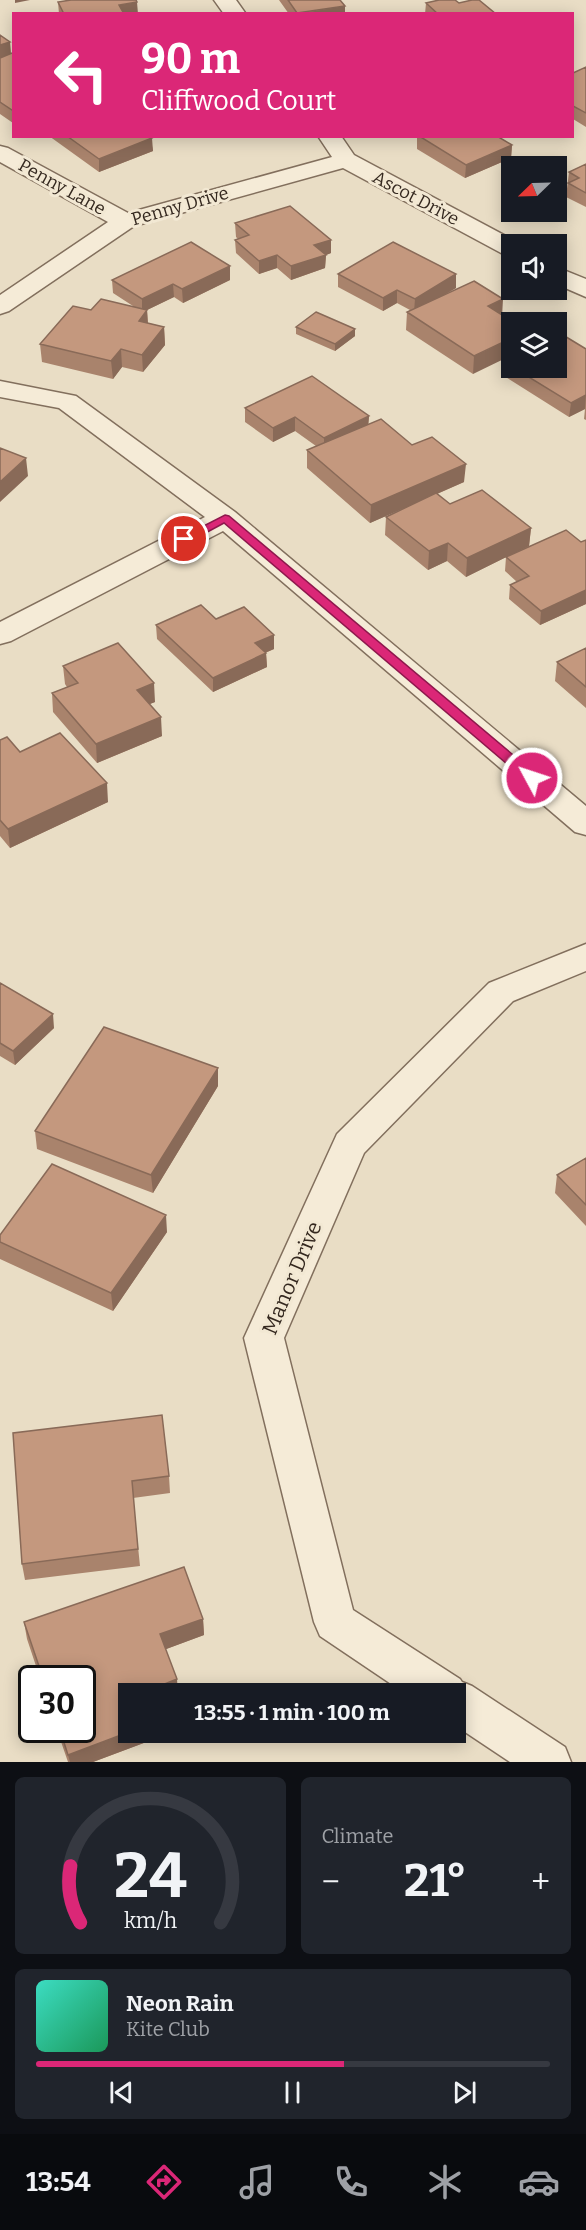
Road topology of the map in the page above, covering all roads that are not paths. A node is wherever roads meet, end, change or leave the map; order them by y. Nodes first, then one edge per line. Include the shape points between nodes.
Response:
1 (225, 0) edge
2 (234, 12) edge
3 (330, 138) edge
4 (0, 153) edge
5 (346, 160) junction
6 (125, 221) junction
7 (501, 243) edge
8 (567, 280) edge
9 (586, 290) edge
10 (0, 306) edge
11 (0, 389) edge
12 (225, 518) junction
13 (0, 634) edge
14 (586, 824) edge
15 (586, 957) edge
16 (428, 1683) edge
17 (466, 1708) edge
18 (549, 1762) edge

1 - 2 street
3 - 5 street, Ascot Drive
4 - 6 street, Penny Lane
5 - 6 street, Penny Drive
5 - 7 street, Ascot Drive
6 - 10 street, Penny Drive
8 - 9 street
11 - 12 street via 67,402
12 - 13 street
12 - 14 street
15 - 16 street, Manor Drive via 501,992 350,1144 264,1338 335,1622
17 - 18 street

